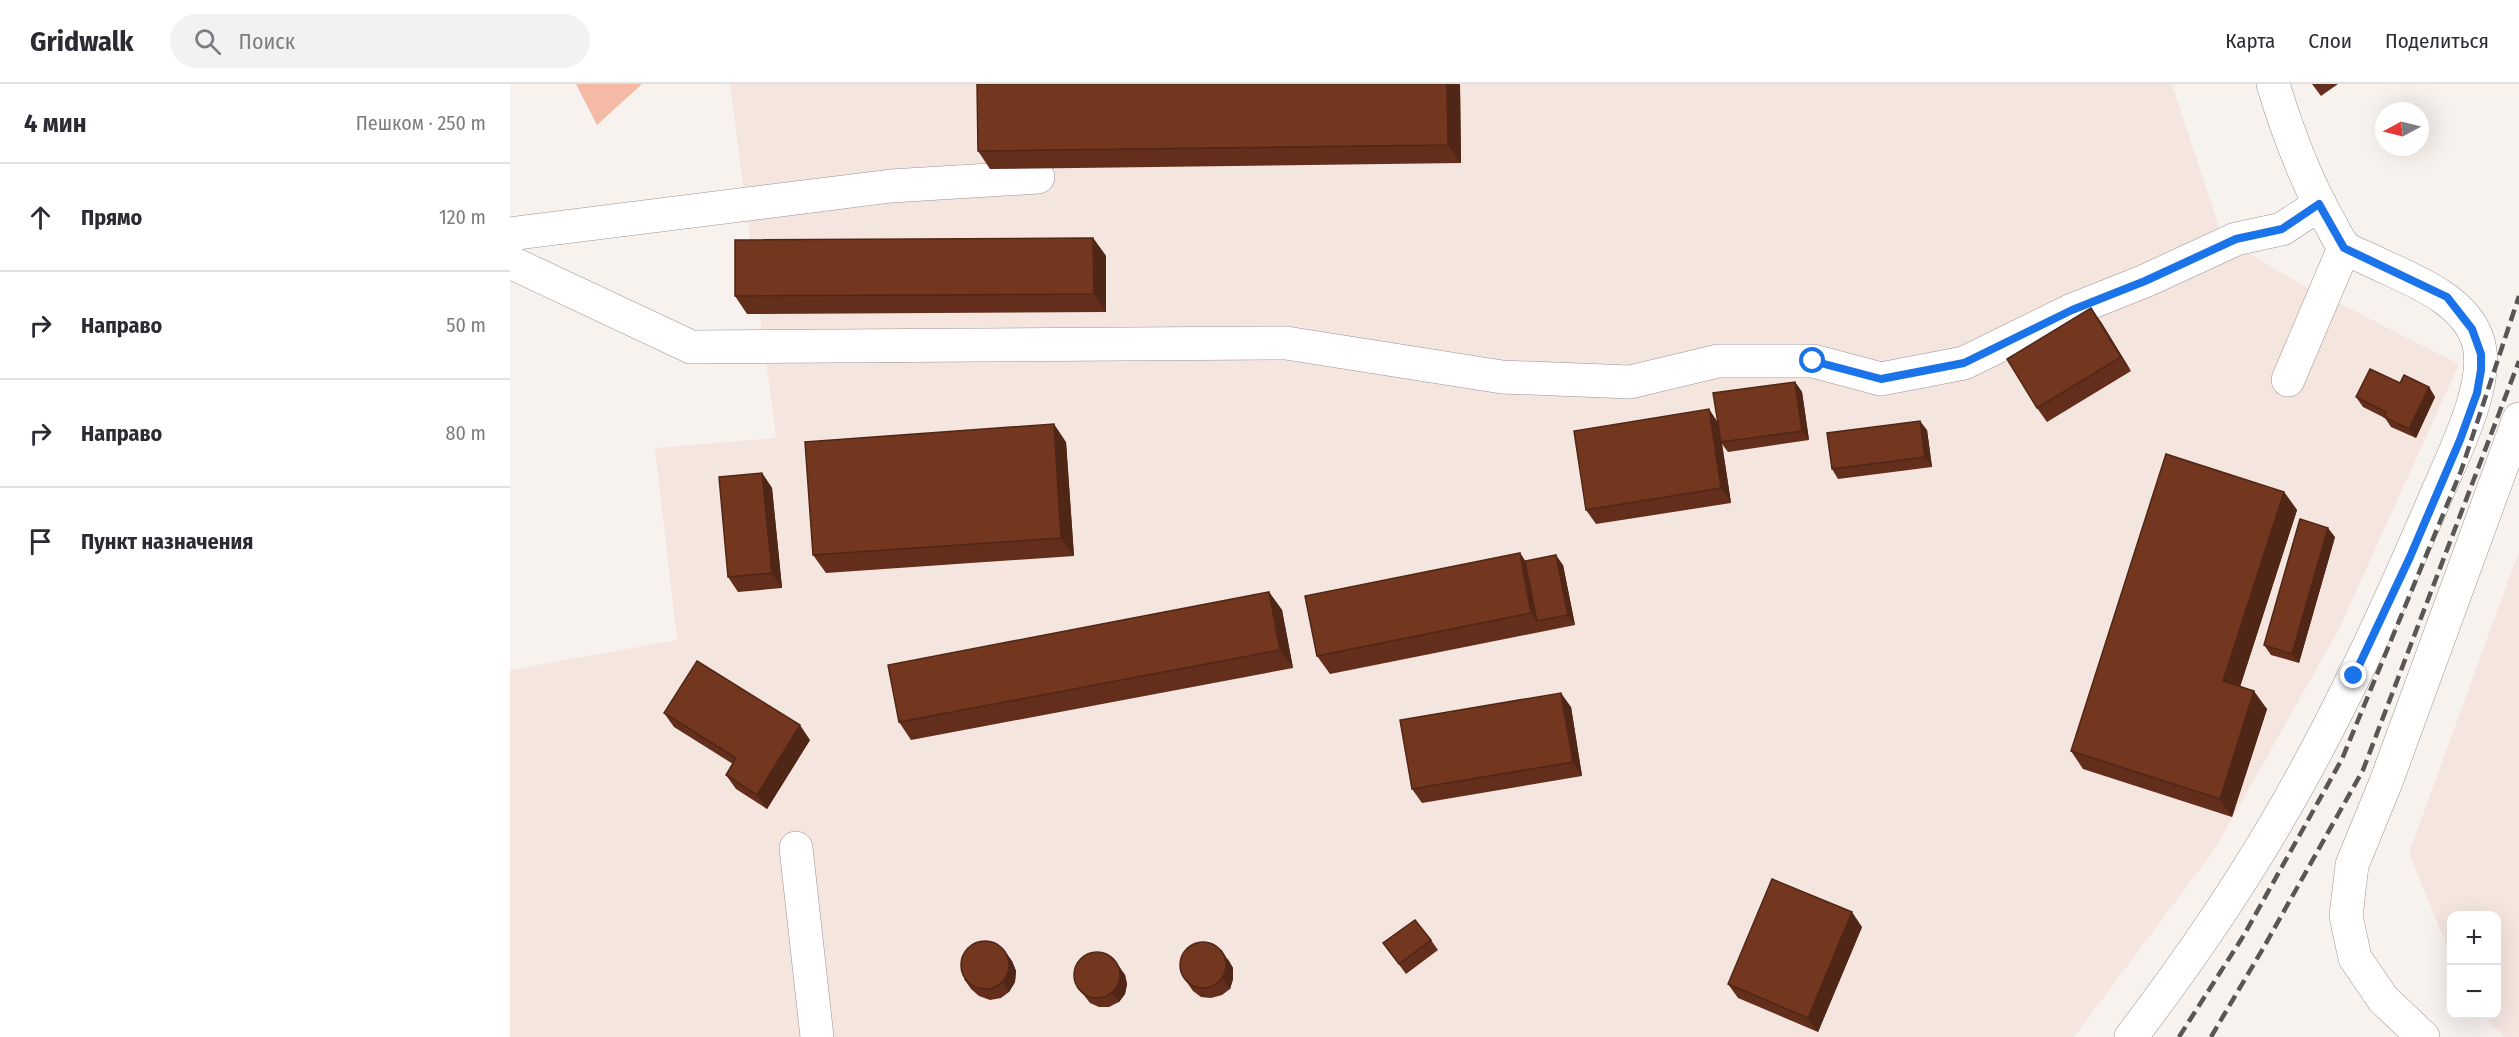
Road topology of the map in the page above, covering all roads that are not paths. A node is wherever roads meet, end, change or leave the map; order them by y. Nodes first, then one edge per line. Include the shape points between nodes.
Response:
1 (2273, 84) edge
2 (1038, 177) edge
3 (2319, 204) junction
4 (510, 234) edge
5 (2344, 248) junction
6 (510, 262) edge
7 (2288, 380) dead end
8 (2519, 419) edge
9 (796, 848) dead end
10 (817, 1037) edge
11 (2131, 1037) edge
12 (2423, 1037) edge

1 - 3 street via 2305,177
2 - 4 street via 891,186
3 - 5 street
3 - 6 street via 2282,229 2236,239 2072,310 1964,363 1881,379 1813,361 1718,361 1630,382 1502,377 1286,343 691,347
5 - 7 street
5 - 11 street via 2447,297 2478,340 2481,370 2477,393 2410,557 2309,763 2249,868
8 - 12 street via 2352,865 2346,916 2355,958 2383,999
9 - 10 street

